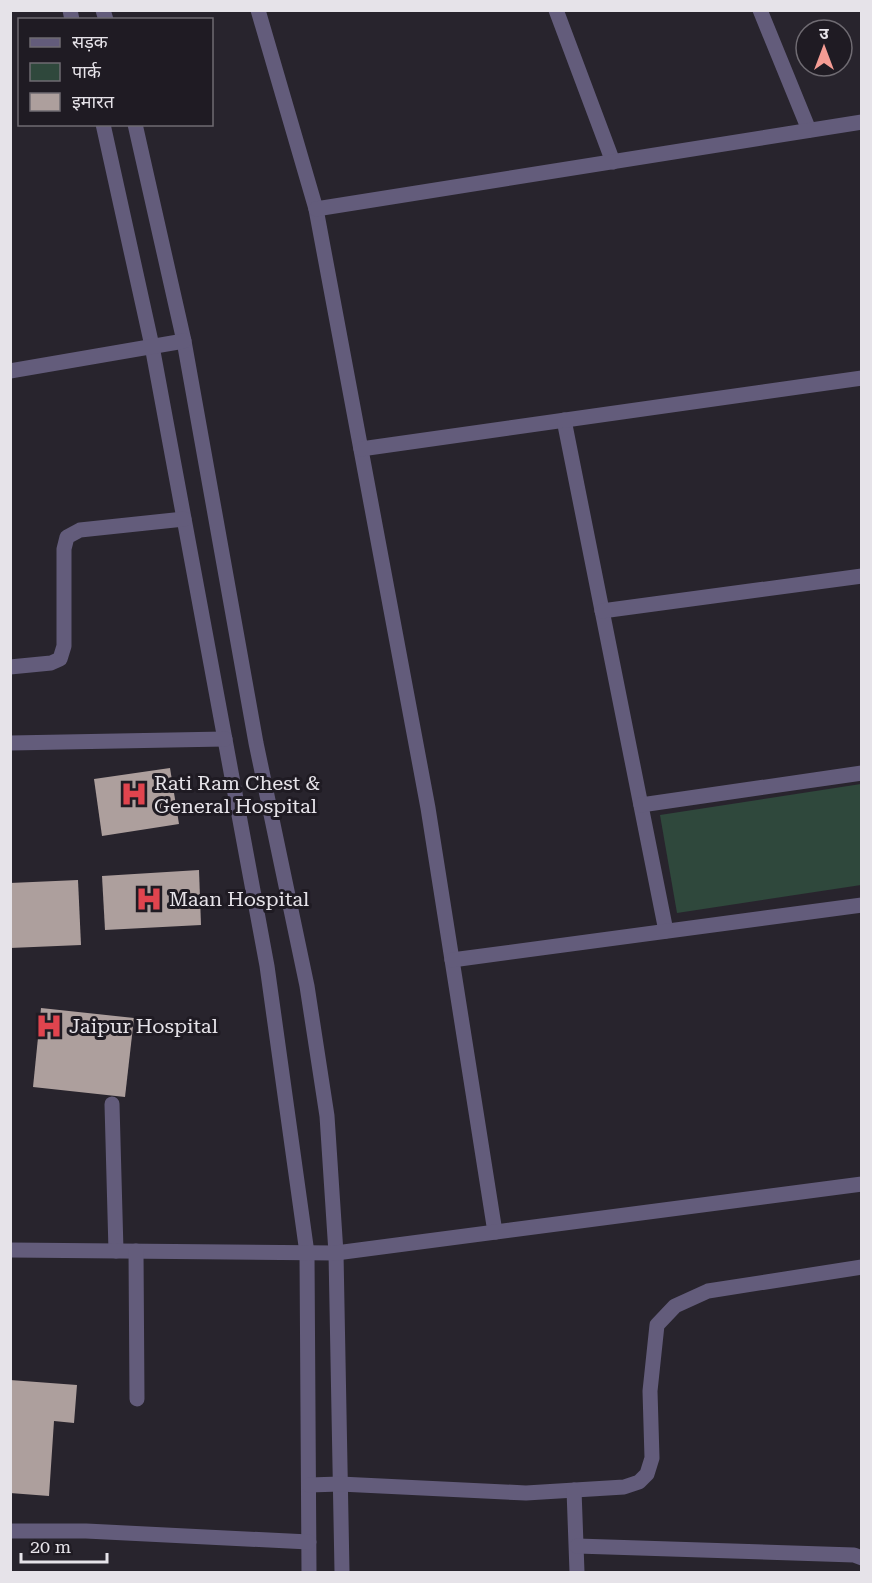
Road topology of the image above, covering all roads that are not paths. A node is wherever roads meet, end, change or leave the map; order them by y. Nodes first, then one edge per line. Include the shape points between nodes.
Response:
1 (258, 10) edge
2 (556, 10) edge
3 (760, 10) edge
4 (861, 122) edge
5 (103, 126) edge
6 (135, 126) edge
7 (809, 130) junction
8 (613, 162) junction
9 (316, 209) junction
10 (184, 341) junction
11 (152, 346) junction
12 (10, 371) edge
13 (861, 378) edge
14 (564, 420) junction
15 (361, 449) junction
16 (184, 519) junction
17 (861, 576) edge
18 (602, 611) junction
19 (10, 667) edge
20 (225, 739) junction
21 (10, 743) edge
22 (861, 773) edge
23 (641, 805) junction
24 (861, 905) edge
25 (666, 931) junction
26 (452, 960) junction
27 (112, 1104) dead end
28 (861, 1184) edge
29 (495, 1232) junction
30 (10, 1250) edge
31 (116, 1251) junction
32 (136, 1251) junction
33 (307, 1253) junction
34 (336, 1253) junction
35 (861, 1267) edge
36 (137, 1399) dead end
37 (340, 1484) junction
38 (309, 1485) junction
39 (574, 1490) junction
40 (10, 1531) edge
41 (309, 1542) junction
42 (577, 1546) junction
43 (861, 1558) edge
44 (309, 1572) edge
45 (342, 1572) edge
46 (577, 1572) edge

1 - 9 street
2 - 8 street
3 - 7 street
4 - 7 street
5 - 11 street
6 - 10 street
7 - 8 street
8 - 9 street
9 - 15 street
10 - 11 street
10 - 34 street via 256,743 307,986 327,1116
11 - 12 street
11 - 16 street
13 - 14 street
14 - 15 street
14 - 18 street
15 - 26 street via 428,808
16 - 19 street via 80,530 67,537 64,646 60,659
16 - 20 street
17 - 18 street
18 - 23 street
20 - 21 street
20 - 33 street via 267,966
22 - 23 street
23 - 25 street
24 - 25 street
25 - 26 street
26 - 29 street
27 - 31 street
28 - 29 street
29 - 34 street
30 - 31 street
31 - 32 street
32 - 33 street
32 - 36 street
33 - 34 street
33 - 38 street
34 - 37 street
35 - 39 street via 708,1291 675,1306 657,1325 650,1391 652,1458 647,1474 639,1482 624,1487
37 - 38 street
37 - 39 street via 526,1493
37 - 45 street
38 - 41 street
39 - 42 street
40 - 41 street
41 - 44 street
42 - 43 street
42 - 46 street

